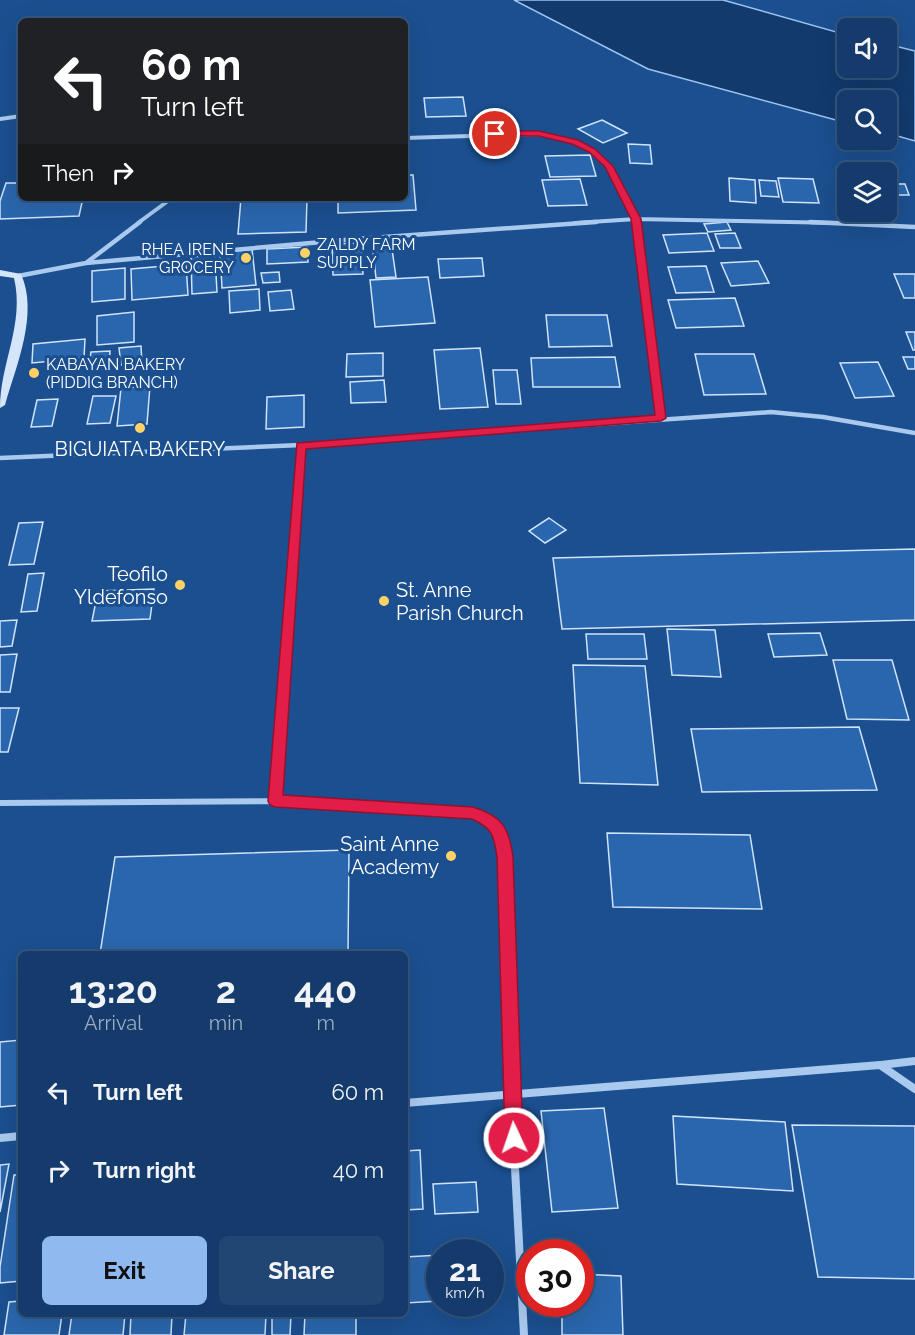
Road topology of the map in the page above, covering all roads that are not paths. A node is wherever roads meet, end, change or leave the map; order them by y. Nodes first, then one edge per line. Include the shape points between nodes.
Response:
1 (18, 116) edge
2 (0, 119) edge
3 (408, 138) edge
4 (168, 201) edge
5 (636, 219) junction
6 (915, 227) edge
7 (86, 263) junction
8 (0, 273) edge
9 (18, 276) junction
10 (0, 405) edge
11 (661, 418) junction
12 (915, 433) edge
13 (301, 446) junction
14 (0, 458) edge
15 (275, 801) junction
16 (0, 803) edge
17 (915, 1061) edge
18 (880, 1065) junction
19 (915, 1089) edge
20 (511, 1094) junction
21 (408, 1103) edge
22 (18, 1136) edge
23 (0, 1138) edge
24 (524, 1335) edge

1 - 2 street
3 - 5 street via 517,133 575,142 609,166
4 - 7 street
5 - 6 street
5 - 7 street via 356,238
5 - 11 street
7 - 9 street
8 - 9 main road
9 - 10 main road via 24,291 24,312
11 - 12 street via 771,412
11 - 13 street
13 - 14 street
13 - 15 street
15 - 16 street
15 - 20 street via 473,813 493,821 503,840 505,857
17 - 18 street
18 - 19 street
18 - 20 street
20 - 21 street
20 - 24 street
22 - 23 street

